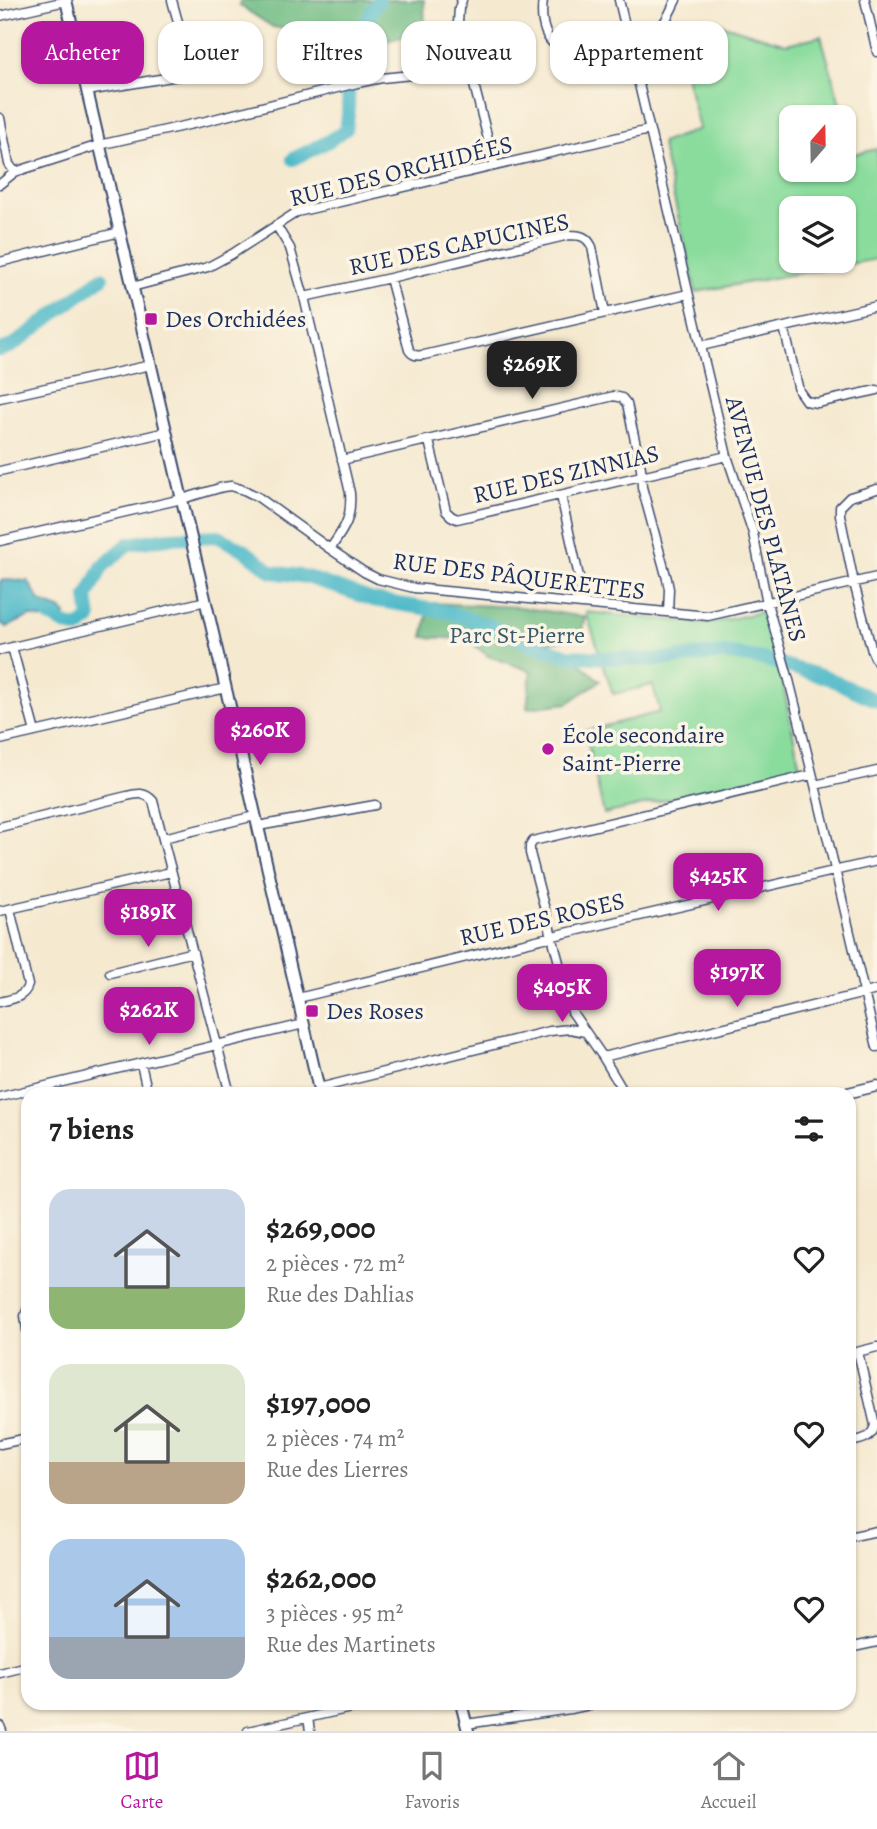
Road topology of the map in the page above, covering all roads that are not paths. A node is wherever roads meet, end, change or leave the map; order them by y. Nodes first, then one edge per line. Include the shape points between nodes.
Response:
1 (66, 0) edge
2 (172, 0) edge
3 (462, 0) edge
4 (543, 0) edge
5 (619, 0) edge
6 (676, 0) edge
7 (865, 0) edge
8 (0, 16) edge
9 (458, 21) edge
10 (624, 21) edge
11 (664, 21) edge
12 (550, 40) edge
13 (877, 52) edge
14 (401, 76) edge
15 (474, 84) edge
16 (638, 84) edge
17 (87, 91) junction
18 (0, 118) edge
19 (649, 130) junction
20 (99, 145) junction
21 (495, 166) junction
22 (15, 172) junction
23 (0, 184) edge
24 (276, 225) junction
25 (120, 232) junction
26 (0, 262) edge
27 (390, 278) junction
28 (132, 287) junction
29 (688, 293) junction
30 (304, 296) junction
31 (877, 306) edge
32 (604, 313) junction
33 (784, 327) junction
34 (701, 346) junction
35 (151, 365) junction
36 (877, 390) edge
37 (0, 398) edge
38 (166, 432) junction
39 (429, 440) junction
40 (727, 456) junction
41 (342, 460) junction
42 (0, 471) edge
43 (641, 477) junction
44 (877, 489) edge
45 (561, 496) junction
46 (182, 499) junction
47 (0, 541) edge
48 (330, 549) junction
49 (877, 577) edge
50 (854, 583) junction
51 (206, 601) junction
52 (581, 603) junction
53 (767, 603) junction
54 (668, 612) junction
55 (12, 648) junction
56 (0, 650) edge
57 (877, 662) edge
58 (226, 688) junction
59 (35, 732) junction
60 (0, 740) edge
61 (877, 771) edge
62 (811, 775) junction
63 (815, 785) junction
64 (375, 805) dead end
65 (256, 821) junction
66 (0, 827) edge
67 (163, 838) junction
68 (877, 861) edge
69 (834, 871) junction
70 (172, 872) junction
71 (10, 909) junction
72 (0, 911) edge
73 (553, 936) junction
74 (193, 952) junction
75 (110, 973) dead end
76 (877, 990) edge
77 (864, 993) junction
78 (298, 998) junction
79 (0, 1002) edge
80 (304, 1024) junction
81 (585, 1032) junction
82 (218, 1045) junction
83 (877, 1047) edge
84 (603, 1057) junction
85 (141, 1064) junction
86 (877, 1086) edge
87 (60, 1087) edge
88 (146, 1087) edge
89 (228, 1087) edge
90 (318, 1087) edge
91 (334, 1087) edge
92 (621, 1087) edge
93 (856, 1091) edge
94 (21, 1094) edge
95 (0, 1097) edge
96 (877, 1347) edge
97 (856, 1351) edge
98 (856, 1362) edge
99 (21, 1440) edge
100 (856, 1441) edge
101 (0, 1444) edge
102 (877, 1531) edge
103 (856, 1536) edge
104 (877, 1642) edge
105 (856, 1646) edge
106 (21, 1668) edge
107 (0, 1673) edge
108 (343, 1710) edge
109 (463, 1710) edge
110 (565, 1710) edge
111 (307, 1718) junction
112 (0, 1726) edge
113 (467, 1728) edge
114 (2, 1731) edge
115 (248, 1731) edge
116 (310, 1731) edge

1 - 8 street
1 - 17 main road
2 - 17 street via 186,56 183,72
3 - 9 street
4 - 12 street via 543,27
5 - 10 street, AVENUE DES PLATANES
6 - 11 street
7 - 13 street
14 - 20 street
15 - 21 street
16 - 19 street, AVENUE DES PLATANES
17 - 20 main road
18 - 22 street
19 - 21 street, RUE DES ORCHIDÉES
19 - 29 street, AVENUE DES PLATANES
20 - 22 street
20 - 25 main road
21 - 24 street, RUE DES ORCHIDÉES via 297,212
22 - 23 street
24 - 28 street, RUE DES ORCHIDÉES via 208,267
24 - 30 street via 290,248
25 - 26 street
25 - 28 main road
27 - 30 street, RUE DES CAPUCINES
27 - 32 street via 409,350 417,356
27 - 32 street, RUE DES CAPUCINES via 569,235 583,236 592,247
28 - 35 main road
29 - 32 street
29 - 34 street, AVENUE DES PLATANES
30 - 41 street
31 - 33 street
33 - 34 street
33 - 36 street via 799,391 806,401 817,403
34 - 40 street, AVENUE DES PLATANES
35 - 37 street
35 - 38 main road
38 - 42 street
38 - 46 main road
39 - 41 street
39 - 43 street via 614,396 627,404
39 - 45 street, RUE DES ZINNIAS via 446,511 457,519
40 - 43 street, RUE DES ZINNIAS
40 - 53 street, AVENUE DES PLATANES via 753,533
41 - 48 street via 351,507 344,529
43 - 45 street, RUE DES ZINNIAS
43 - 54 street via 669,589
44 - 50 street via 850,497 840,507
45 - 52 street
46 - 47 street, RUE DES PÂQUERETTES
46 - 48 street, RUE DES PÂQUERETTES via 237,487
46 - 51 main road
48 - 52 street, RUE DES PÂQUERETTES via 364,572 394,584
49 - 50 street, RUE DES PÂQUERETTES
50 - 53 street, RUE DES PÂQUERETTES
50 - 57 street
51 - 55 street
51 - 58 main road
52 - 54 street, RUE DES PÂQUERETTES
53 - 54 street, RUE DES PÂQUERETTES via 708,616
53 - 62 street, AVENUE DES PLATANES
55 - 56 street
55 - 59 street
58 - 59 street
58 - 65 main road
59 - 60 street
61 - 63 street
62 - 63 street, AVENUE DES PLATANES
62 - 73 street via 533,841 530,853
63 - 69 street, AVENUE DES PLATANES
64 - 65 street
65 - 67 street
65 - 78 main road
66 - 67 street via 144,793 153,801
67 - 70 street
68 - 69 street, RUE DES ROSES
69 - 73 street, RUE DES ROSES
69 - 77 street, AVENUE DES PLATANES
70 - 71 street
70 - 74 street
71 - 72 street
71 - 79 street via 28,985 22,996
73 - 78 street, RUE DES ROSES
73 - 81 street via 572,1012
74 - 75 street
74 - 82 street
76 - 77 street
77 - 83 street, AVENUE DES PLATANES
77 - 84 street
78 - 80 main road
80 - 82 street
80 - 90 main road
81 - 84 street
81 - 91 street via 550,1031
82 - 85 street
82 - 89 street
84 - 92 street
85 - 87 street
85 - 88 street
86 - 93 street
94 - 95 street
96 - 97 street
98 - 100 street via 875,1425 871,1435
99 - 101 street
102 - 103 street
104 - 105 street
106 - 107 street
108 - 111 street
109 - 113 main road
110 - 113 street
111 - 115 street
111 - 116 street
112 - 114 street

